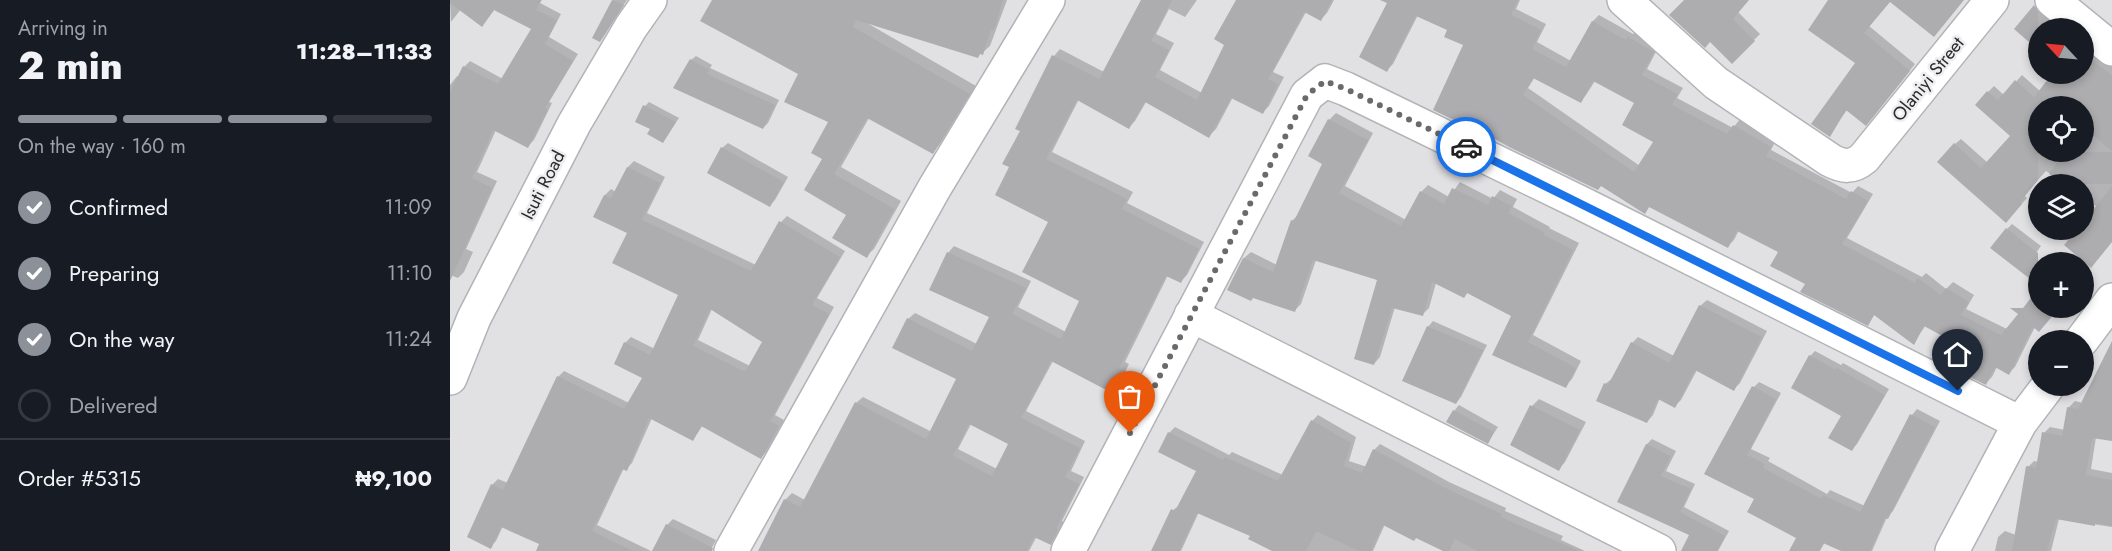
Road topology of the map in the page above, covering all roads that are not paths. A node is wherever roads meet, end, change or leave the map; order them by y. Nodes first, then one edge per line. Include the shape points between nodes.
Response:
1 (650, 0) edge
2 (1048, 0) edge
3 (1624, 0) edge
4 (1992, 0) edge
5 (2052, 0) edge
6 (2112, 49) edge
7 (2112, 300) edge
8 (462, 313) edge
9 (1191, 315) junction
10 (2090, 330) edge
11 (450, 378) edge
12 (2040, 396) edge
13 (2020, 423) junction
14 (731, 551) edge
15 (1068, 551) edge
16 (1659, 551) edge
17 (1952, 551) edge

1 - 8 street, Isuti Road
2 - 14 street via 935,187
3 - 4 street, Olaniyi Street via 1716,83 1840,166 1857,164 1864,158
5 - 6 street
7 - 10 street
8 - 11 street, Isuti Road
9 - 13 street via 1307,95 1325,81 1581,203
9 - 15 street
9 - 16 street
12 - 13 street
13 - 17 street

